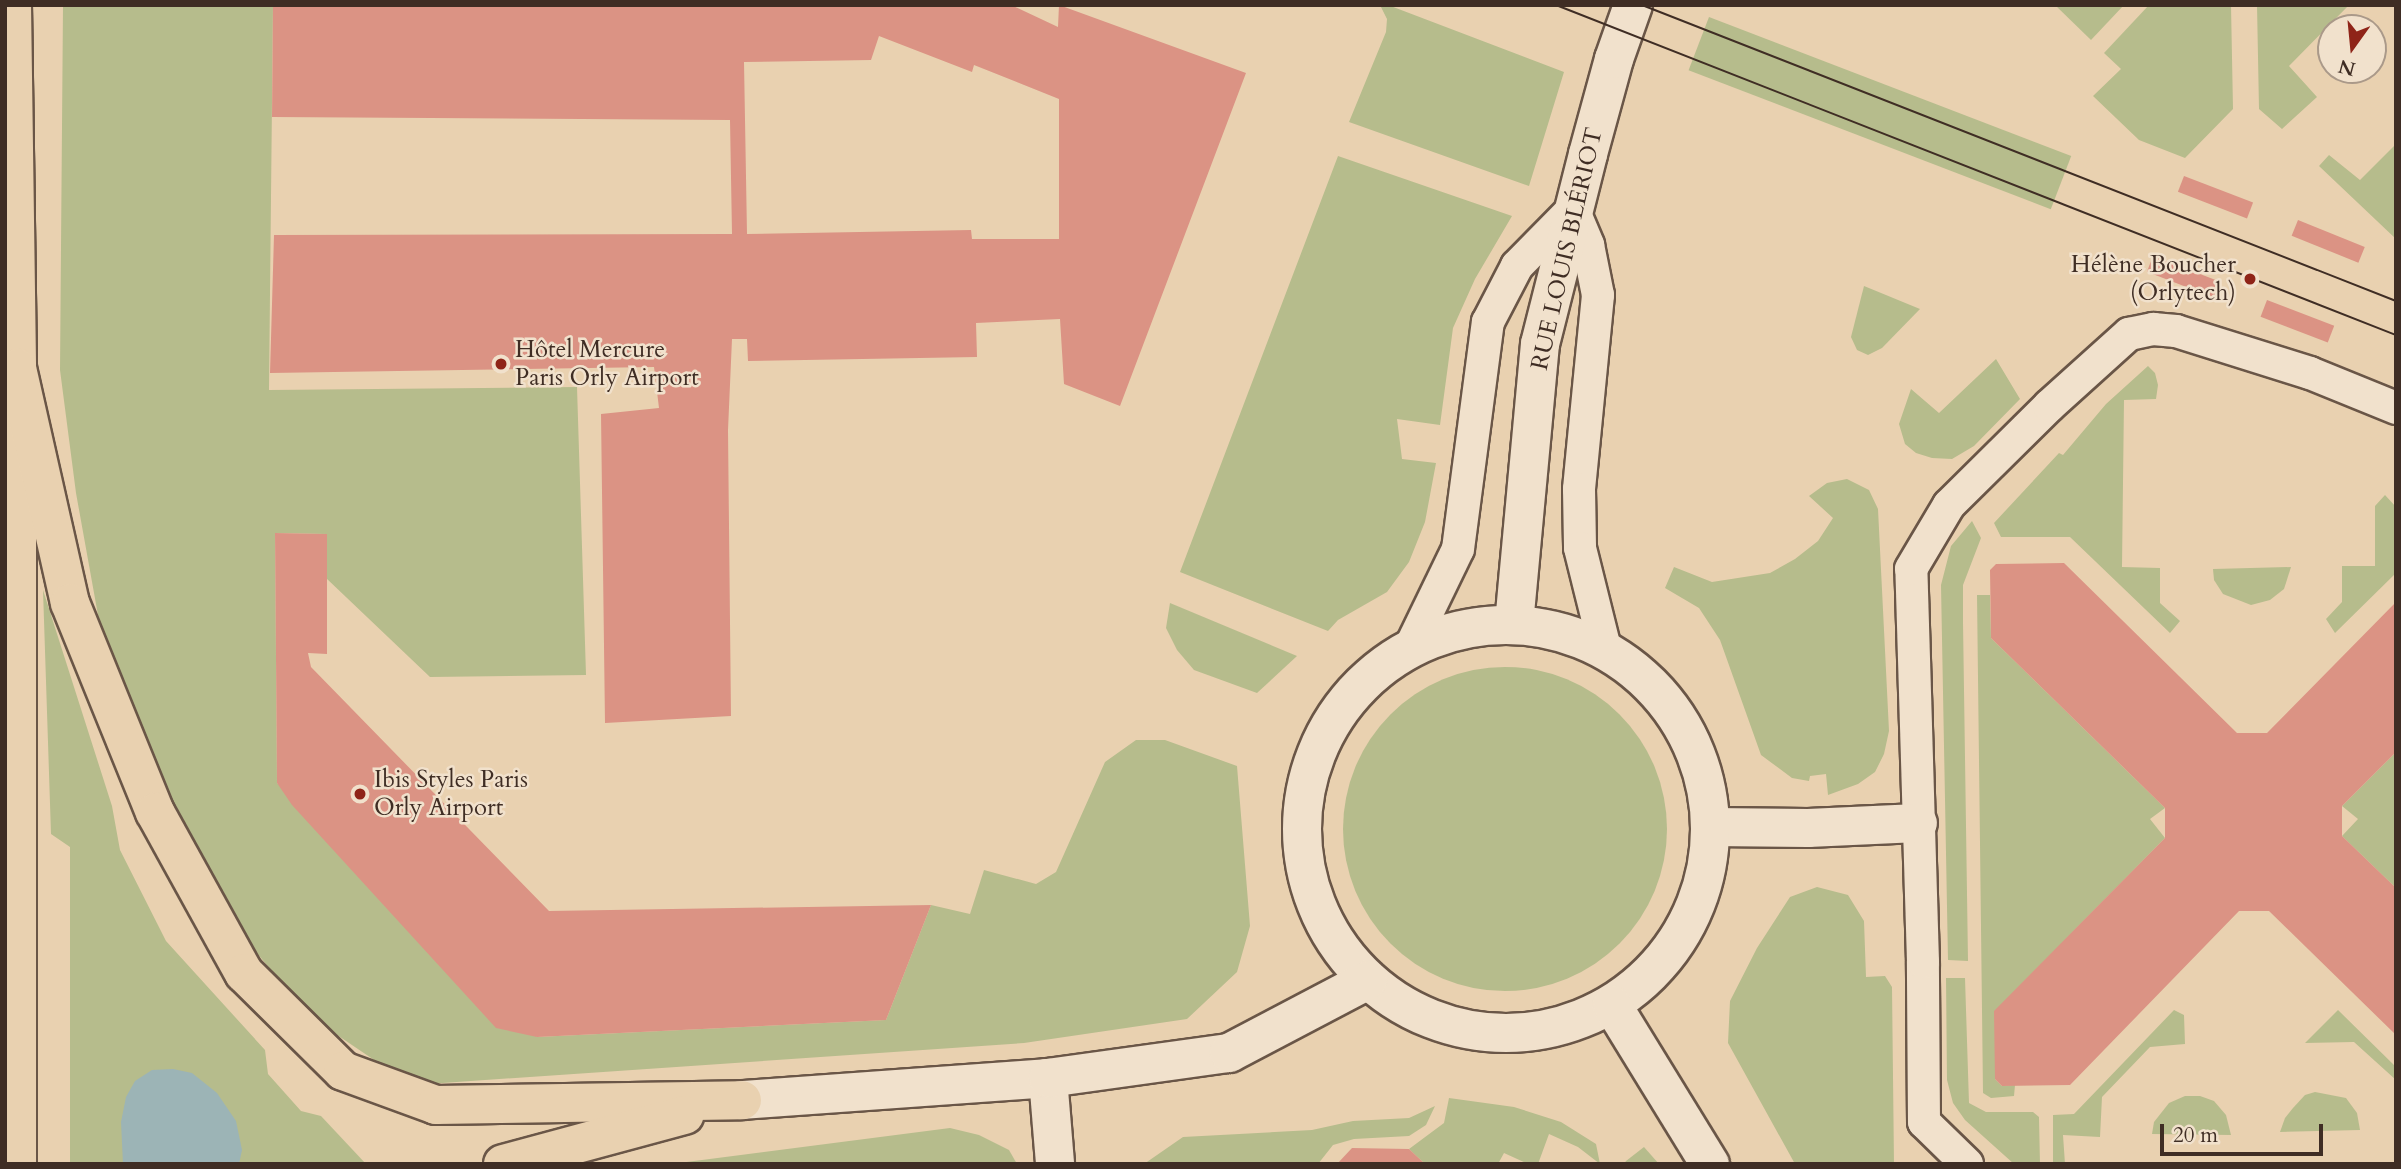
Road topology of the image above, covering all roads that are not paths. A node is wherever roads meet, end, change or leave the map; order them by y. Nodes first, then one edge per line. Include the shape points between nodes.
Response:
1 (12, 5) edge
2 (1633, 5) edge
3 (1573, 209) junction
4 (17, 368) junction
5 (2396, 408) edge
6 (1514, 624) junction
7 (1605, 648) junction
8 (1408, 652) junction
9 (1918, 822) junction
10 (1712, 827) junction
11 (1368, 980) junction
12 (1612, 1005) junction
13 (1048, 1078) junction
14 (742, 1100) junction
15 (17, 1164) edge
16 (503, 1164) edge
17 (1055, 1164) edge
18 (1710, 1164) edge
19 (1967, 1164) edge

1 - 4 highway
2 - 3 street, RUE LOUIS BLÉRIOT
3 - 6 street, RUE LOUIS BLÉRIOT via 1541,344
3 - 7 lane via 1588,244 1598,295 1579,489 1580,548
3 - 8 lane via 1517,266 1488,322 1458,549
4 - 14 highway via 70,603 155,811 244,973 343,1071 436,1105
4 - 15 highway
5 - 9 lane via 2310,373 2176,331 2153,328 2129,334 1949,505 1911,569
6 - 7 street via 1574,636
6 - 8 street via 1437,637
7 - 10 street via 1670,703 1700,761
8 - 11 street via 1371,676 1333,713 1310,762 1303,799 1305,866 1327,928
9 - 10 street
9 - 19 lane via 1924,1122
10 - 12 street via 1702,894 1667,957
11 - 12 street via 1423,1016 1486,1032 1551,1029
11 - 13 street via 1229,1052
12 - 18 street
13 - 14 street
13 - 17 street
14 - 16 highway

